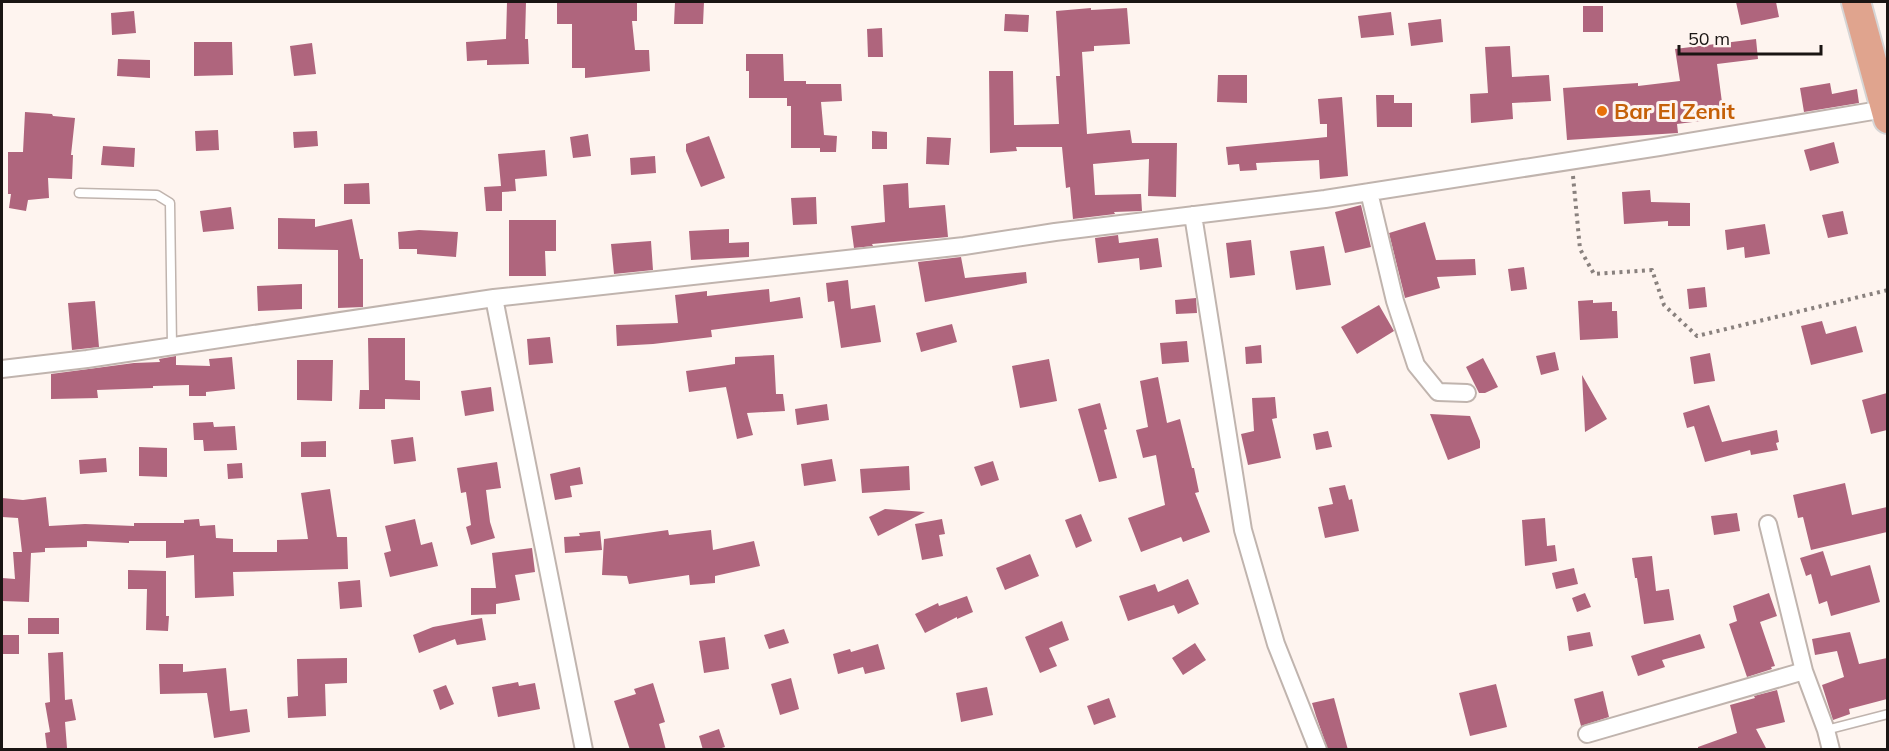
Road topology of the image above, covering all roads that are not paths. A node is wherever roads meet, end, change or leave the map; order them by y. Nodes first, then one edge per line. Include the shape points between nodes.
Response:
1 (1856, 2) edge
2 (1882, 73) edge
3 (1886, 114) edge
4 (1369, 192) junction
5 (80, 193) dead end
6 (1193, 215) junction
7 (494, 298) junction
8 (172, 346) junction
9 (2, 369) edge
10 (1467, 393) dead end
11 (1768, 524) dead end
12 (1804, 671) junction
13 (1887, 714) edge
14 (1826, 730) junction
15 (1587, 734) dead end
16 (584, 750) edge
17 (1318, 750) edge
18 (1831, 750) edge

1 - 2 highway
2 - 3 highway
3 - 4 street
4 - 6 street
4 - 10 street via 1395,301 1416,365 1438,392
5 - 8 lane via 157,195 170,203
6 - 7 street via 964,246
6 - 17 street via 1243,530 1276,644
7 - 8 street
7 - 16 street
8 - 9 street
11 - 12 street
12 - 14 street
12 - 15 street
13 - 14 lane
14 - 18 street

